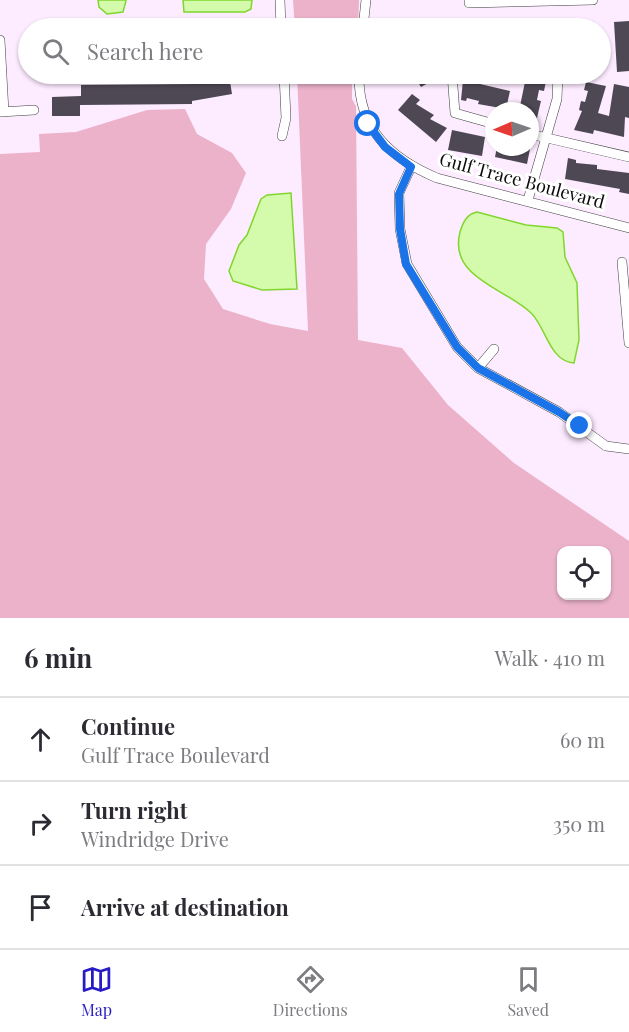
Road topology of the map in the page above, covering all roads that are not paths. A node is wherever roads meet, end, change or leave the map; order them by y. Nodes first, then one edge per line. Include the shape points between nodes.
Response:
1 (280, 0) edge
2 (366, 0) edge
3 (581, 0) edge
4 (593, 0) edge
5 (469, 2) edge
6 (281, 18) edge
7 (364, 18) edge
8 (0, 40) edge
9 (284, 84) edge
10 (358, 84) edge
11 (453, 84) edge
12 (558, 84) edge
13 (34, 110) dead end
14 (2, 112) edge
15 (485, 121) edge
16 (282, 136) dead end
17 (539, 136) edge
18 (545, 138) junction
19 (629, 157) edge
20 (411, 167) junction
21 (528, 200) junction
22 (629, 228) edge
23 (622, 262) dead end
24 (629, 343) edge
25 (494, 350) dead end
26 (478, 368) junction
27 (629, 449) edge

1 - 6 street
2 - 7 street
3 - 4 street
3 - 5 street
8 - 14 street
9 - 16 street via 286,118
10 - 20 street, Gulf Trace Boulevard via 368,124 385,147
11 - 15 street via 455,113
12 - 18 street
13 - 14 street
17 - 18 street
18 - 19 street
18 - 21 street
20 - 21 street, Gulf Trace Boulevard via 437,178
20 - 26 street via 399,194 406,264 457,347
21 - 22 street, Gulf Trace Boulevard
23 - 24 street
25 - 26 street
26 - 27 street via 559,412 606,446

